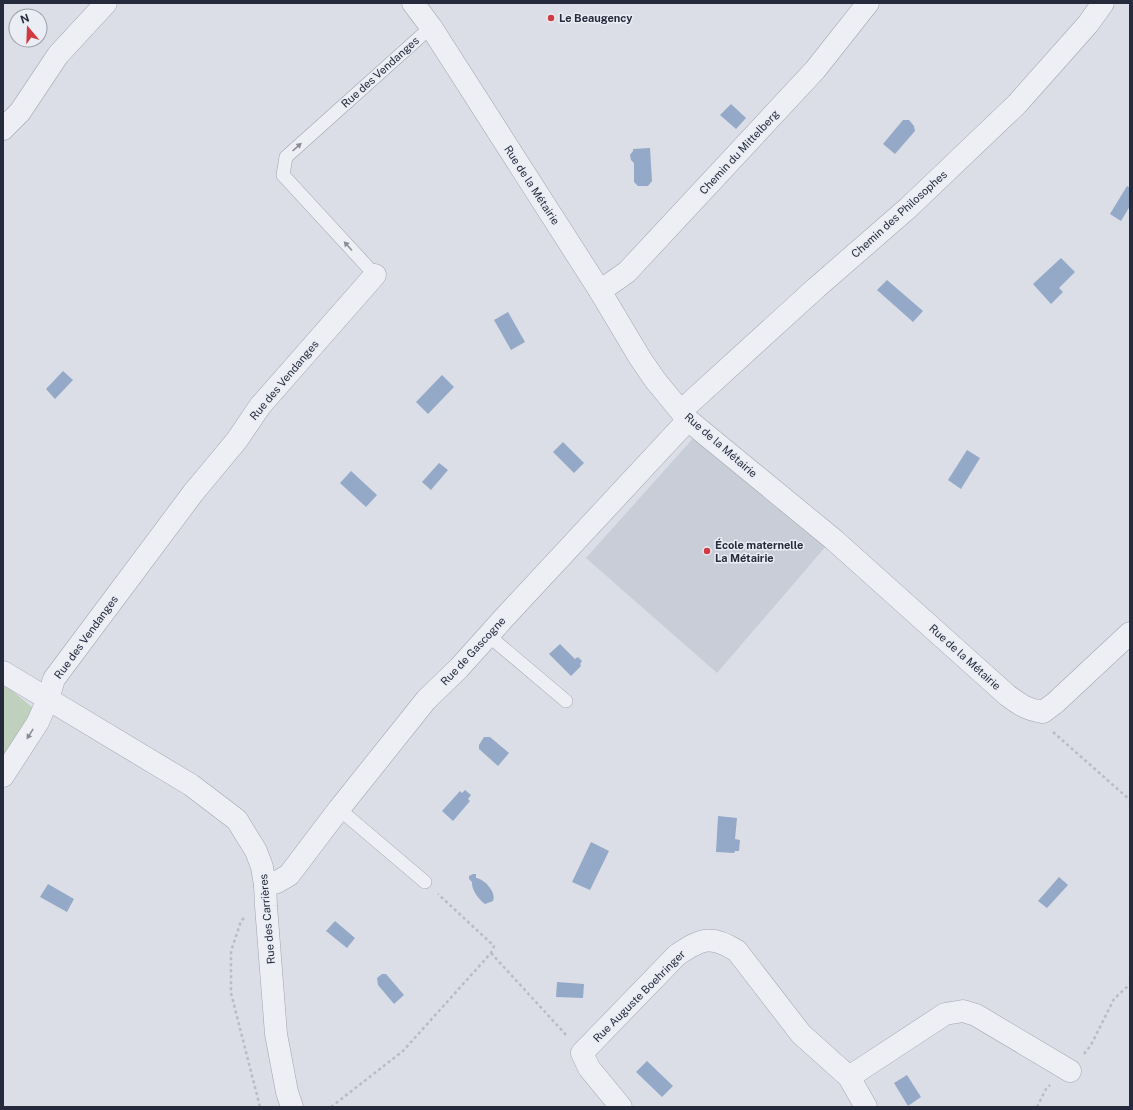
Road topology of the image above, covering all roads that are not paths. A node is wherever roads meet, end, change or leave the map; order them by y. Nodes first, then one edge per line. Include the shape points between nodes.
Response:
1 (106, 3) edge
2 (413, 3) edge
3 (868, 3) edge
4 (1103, 3) edge
5 (431, 27) junction
6 (3, 129) edge
7 (375, 275) joint
8 (600, 291) junction
9 (685, 416) junction
10 (1130, 632) edge
11 (489, 636) junction
12 (3, 672) edge
13 (48, 699) junction
14 (566, 701) dead end
15 (3, 776) edge
16 (339, 809) junction
17 (425, 882) road end
18 (265, 885) junction
19 (1070, 1071) road end
20 (848, 1076) junction
21 (292, 1107) edge
22 (621, 1107) edge
23 (866, 1107) edge

1 - 6 street via 58,55 20,112
2 - 5 street, Rue de la Métairie
3 - 8 street, Chemin du Mittelberg via 815,70 627,272
4 - 9 street, Chemin des Philosophes via 1088,24 1017,104 908,208 816,288
7 -> 5 lane, Rue des Vendanges via 283,175 286,157
5 - 8 street, Rue de la Métairie
7 - 13 street, Rue des Vendanges via 260,406 237,440 193,493 54,679
8 - 9 street, Rue de la Métairie via 640,358
9 - 10 street, Rue de la Métairie via 833,539 1007,695 1032,711 1043,712 1055,703
9 - 11 street, Rue de Gascogne
11 - 14 lane
11 - 16 street, Rue de Gascogne via 426,700
12 - 13 street, Rue des Carrières
13 -> 15 street, Rue des Vendanges via 38,722
13 - 18 street, Rue des Carrières via 191,785 237,820 256,850
16 - 17 lane
16 - 18 street, Rue de Gascogne via 289,875
18 - 21 street, Rue des Carrières via 276,1034
19 - 20 street via 976,1015 963,1011 945,1014
20 - 22 street, Rue Auguste Boehringer via 801,1034 737,950 724,942 706,939 677,955 582,1053 589,1068
20 - 23 street, Rue Auguste Boehringer

